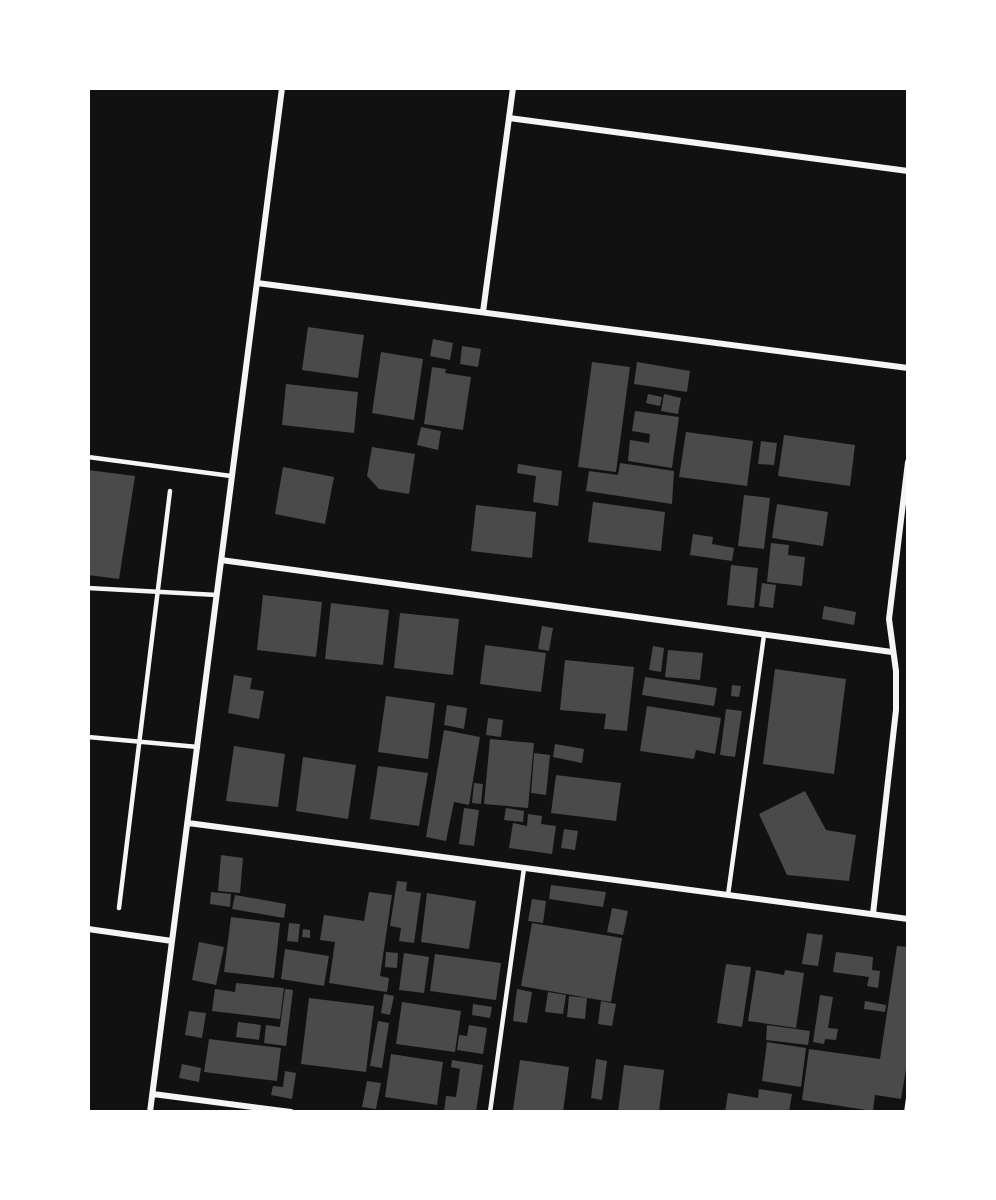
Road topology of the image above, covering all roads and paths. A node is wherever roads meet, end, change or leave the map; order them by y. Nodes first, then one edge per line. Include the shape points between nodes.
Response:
1 (282, 88) edge
2 (513, 88) edge
3 (509, 118) junction
4 (908, 171) edge
5 (257, 283) junction
6 (483, 312) junction
7 (908, 368) edge
8 (88, 457) edge
9 (908, 462) edge
10 (231, 476) junction
11 (170, 491) dead end
12 (221, 560) junction
13 (88, 588) edge
14 (158, 591) junction
15 (217, 595) junction
16 (764, 635) junction
17 (892, 652) junction
18 (88, 737) edge
19 (140, 742) junction
20 (198, 747) junction
21 (188, 823) junction
22 (524, 868) junction
23 (728, 895) junction
24 (119, 908) dead end
25 (873, 914) junction
26 (908, 919) edge
27 (88, 929) edge
28 (172, 941) junction
29 (153, 1094) junction
30 (908, 1098) edge
31 (150, 1112) edge
32 (291, 1112) edge
33 (490, 1112) edge
34 (906, 1112) edge

1 - 5 street
2 - 3 street
3 - 4 street
3 - 6 street
5 - 6 street
5 - 10 street
6 - 7 street
8 - 10 lane
9 - 17 street via 890,603
10 - 12 street
11 - 14 lane
12 - 15 street
12 - 16 street
13 - 14 lane
14 - 15 lane
14 - 19 lane
15 - 20 street
16 - 17 street
16 - 23 lane
17 - 25 street via 896,710
18 - 19 lane
19 - 20 lane
19 - 24 lane
20 - 21 street
21 - 22 street
21 - 28 street
22 - 23 street
22 - 33 lane
23 - 25 street
25 - 26 street
27 - 28 street
28 - 29 street
29 - 31 street
29 - 32 street
30 - 34 path

